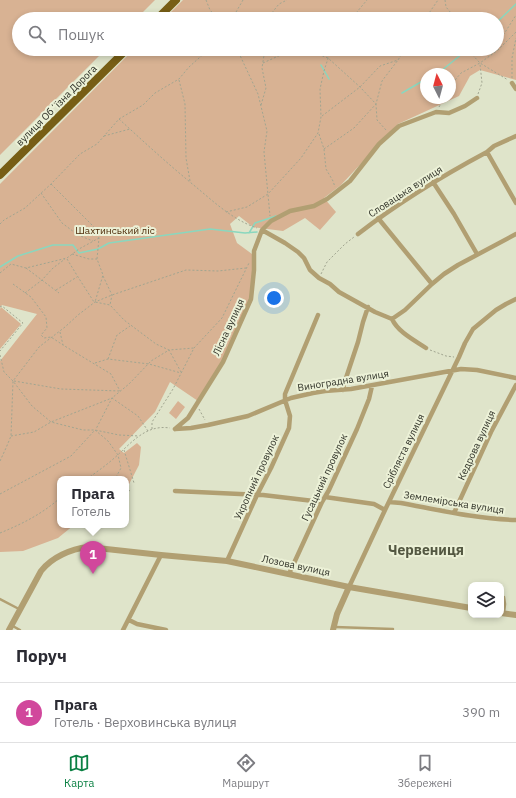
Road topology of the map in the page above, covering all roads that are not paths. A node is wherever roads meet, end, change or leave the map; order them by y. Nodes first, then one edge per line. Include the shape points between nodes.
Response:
1 (176, 0) edge
2 (164, 12) edge
3 (120, 56) edge
4 (512, 82) road end
5 (516, 89) edge
6 (476, 98) road end
7 (516, 136) edge
8 (487, 152) junction
9 (0, 175) edge
10 (433, 182) junction
11 (516, 203) edge
12 (378, 218) junction
13 (262, 230) junction
14 (358, 234) road end
15 (516, 234) edge
16 (477, 254) junction
17 (432, 284) junction
18 (516, 299) edge
19 (368, 308) junction
20 (318, 315) dead end
21 (392, 319) junction
22 (426, 348) road end
23 (452, 371) junction
24 (516, 378) edge
25 (516, 385) edge
26 (372, 386) junction
27 (343, 390) junction
28 (285, 400) junction
29 (175, 428) joint
30 (175, 491) dead end
31 (257, 495) junction
32 (325, 497) junction
33 (322, 502) junction
34 (389, 502) junction
35 (385, 510) junction
36 (454, 513) junction
37 (516, 520) edge
38 (161, 555) junction
39 (227, 561) junction
40 (288, 574) junction
41 (350, 587) junction
42 (504, 597) dead end
43 (0, 599) edge
44 (468, 607) edge
45 (504, 607) edge
46 (20, 610) junction
47 (504, 613) edge
48 (516, 615) edge
49 (129, 620) junction
50 (10, 628) edge
51 (333, 628) edge
52 (393, 629) dead end
53 (20, 630) edge
54 (123, 630) edge
55 (166, 630) edge

1 - 2 highway
3 - 9 highway, вулиця Обʼїзна Дорога
4 - 5 street
6 - 13 street via 449,113 436,112 399,126 379,144 350,181 327,199 314,206 290,211 271,221
7 - 8 street, Словацька вулиця
8 - 10 street, Словацька вулиця
8 - 11 street
10 - 12 street, Словацька вулиця
10 - 16 street
12 - 14 street, Словацька вулиця
12 - 17 street
13 - 19 street via 298,252 319,278
13 - 29 street, Лісна вулиця via 254,251 251,299 223,362 188,418
15 - 16 street
16 - 17 street
17 - 21 street
18 - 23 street, Срібляста вулиця via 496,310 473,329
19 - 21 street
19 - 27 street
20 - 28 street via 285,394
21 - 22 street via 404,333
23 - 24 street, Виноградна вулиця via 477,370
23 - 26 street, Виноградна вулиця
23 - 34 street, Срібляста вулиця
25 - 36 street, Кедрова вулиця via 491,432
26 - 27 street, Виноградна вулиця
26 - 32 street, Гусацький провулок via 359,423
27 - 28 street, Виноградна вулиця via 325,391
28 - 29 street, Виноградна вулиця via 248,416 191,428
28 - 31 street, Укропний провулок via 290,416 289,428
30 - 31 street
31 - 33 street
31 - 39 street, Укропний провулок
32 - 33 street, Гусацький провулок
32 - 35 street via 374,504
33 - 40 street, Гусацький провулок
34 - 35 street, Срібляста вулиця
34 - 36 street, Землемірська вулиця
35 - 41 street, Срібляста вулиця
36 - 37 street, Землемірська вулиця
38 - 39 street, Лозова вулиця
38 - 46 street, Лозова вулиця via 88,547 70,551 43,568
38 - 49 street
39 - 40 street, Лозова вулиця
40 - 41 street, Лозова вулиця
41 - 44 street, Лозова вулиця
41 - 51 street, Срібляста вулиця
42 - 45 lane
43 - 46 lane
46 - 50 street, Лозова вулиця
47 - 48 street
49 - 54 street
49 - 55 street
50 - 53 lane
51 - 52 lane

